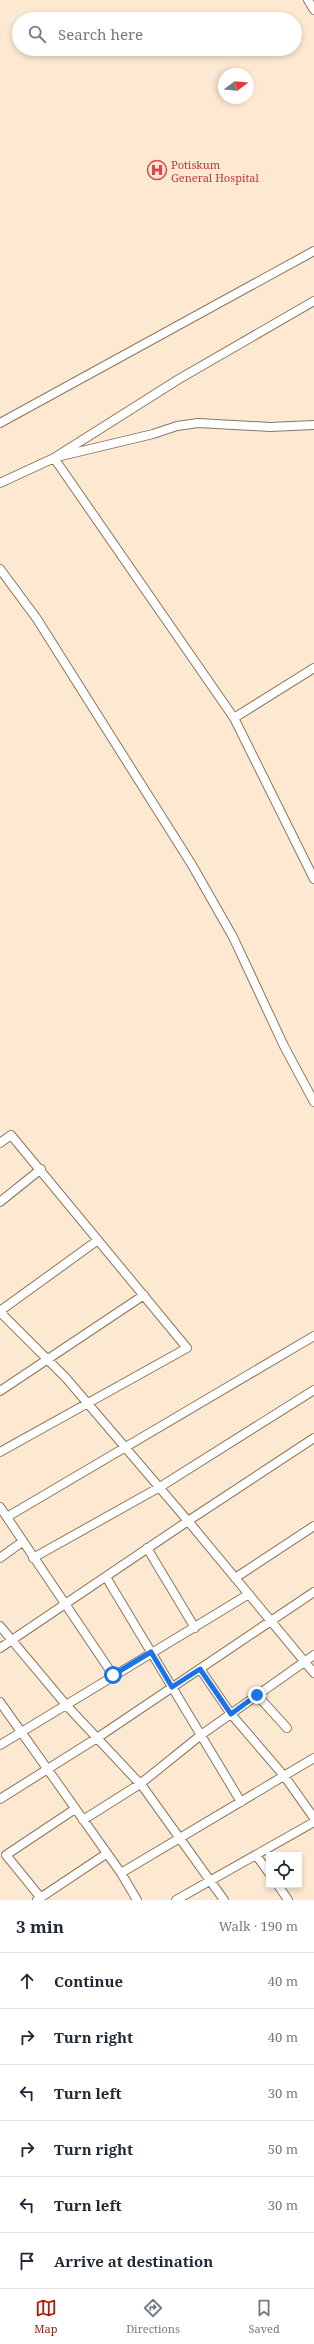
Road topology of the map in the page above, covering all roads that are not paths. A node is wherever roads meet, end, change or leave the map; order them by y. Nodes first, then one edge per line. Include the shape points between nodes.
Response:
1 (308, 0) edge
2 (314, 10) edge
3 (314, 251) edge
4 (314, 301) edge
5 (0, 423) edge
6 (314, 425) edge
7 (54, 458) junction
8 (0, 483) edge
9 (0, 569) edge
10 (314, 668) edge
11 (234, 718) junction
12 (314, 878) edge
13 (314, 1102) edge
14 (0, 1143) edge
15 (41, 1169) junction
16 (0, 1202) edge
17 (98, 1240) junction
18 (144, 1295) junction
19 (0, 1311) edge
20 (314, 1336) edge
21 (47, 1359) junction
22 (314, 1390) edge
23 (0, 1391) edge
24 (88, 1402) junction
25 (314, 1438) edge
26 (125, 1447) junction
27 (0, 1452) edge
28 (160, 1487) junction
29 (0, 1507) edge
30 (7, 1517) junction
31 (188, 1521) junction
32 (314, 1526) edge
33 (22, 1542) junction
34 (147, 1548) junction
35 (0, 1558) edge
36 (33, 1558) junction
37 (106, 1577) junction
38 (235, 1578) junction
39 (314, 1592) edge
40 (249, 1594) junction
41 (64, 1605) junction
42 (272, 1622) junction
43 (0, 1626) edge
44 (196, 1628) junction
45 (12, 1640) junction
46 (0, 1648) edge
47 (151, 1652) junction
48 (314, 1655) edge
49 (304, 1662) junction
50 (200, 1669) junction
51 (314, 1673) edge
52 (113, 1675) junction
53 (172, 1687) junction
54 (257, 1695) junction
55 (0, 1702) edge
56 (67, 1706) junction
57 (231, 1714) junction
58 (287, 1728) dead end
59 (21, 1733) junction
60 (201, 1735) junction
61 (98, 1738) junction
62 (0, 1745) edge
63 (314, 1758) edge
64 (48, 1769) junction
65 (285, 1777) junction
66 (140, 1784) junction
67 (0, 1799) edge
68 (241, 1802) junction
69 (75, 1809) junction
70 (314, 1818) edge
71 (83, 1820) junction
72 (314, 1822) edge
73 (180, 1838) junction
74 (106, 1854) junction
75 (256, 1855) junction
76 (266, 1869) edge
77 (122, 1873) junction
78 (210, 1881) junction
79 (280, 1888) edge
80 (39, 1899) edge
81 (137, 1900) edge
82 (176, 1900) edge
83 (224, 1900) edge
84 (288, 1900) edge

1 - 2 street
3 - 5 street
4 - 7 street via 179,379
6 - 7 street via 270,427 198,423 177,426
7 - 8 street
7 - 11 street
9 - 13 street via 37,619 192,865 233,937 284,1046
10 - 11 street
11 - 12 street
14 - 15 street via 11,1135
15 - 16 street
15 - 17 street
17 - 18 street
17 - 19 street
18 - 21 street
18 - 24 street via 187,1348
19 - 21 street
20 - 26 street
21 - 23 street
21 - 24 street
22 - 28 street
24 - 26 street
24 - 27 street
25 - 31 street
26 - 28 street
26 - 30 street
28 - 31 street
28 - 36 street
29 - 30 street
30 - 33 street
31 - 34 street
31 - 38 street
32 - 38 street
33 - 35 street
33 - 36 street
34 - 37 street
34 - 44 street
36 - 41 street
37 - 41 street
37 - 47 street
38 - 40 street
39 - 42 street
40 - 42 street
40 - 44 street
41 - 45 street
41 - 52 street
42 - 49 street
42 - 50 street
43 - 45 street
44 - 47 street
45 - 46 street
45 - 56 street
47 - 52 street
47 - 53 street
48 - 49 street
49 - 51 street
49 - 54 street
50 - 53 street
50 - 57 street
52 - 56 street
53 - 60 street
53 - 61 street
54 - 57 street
54 - 58 street
55 - 59 street
56 - 59 street
56 - 61 street
57 - 60 street
57 - 65 street
59 - 62 street
59 - 64 street
60 - 66 street
60 - 68 street
61 - 64 street
61 - 66 street
63 - 65 street
64 - 67 street
64 - 69 street
65 - 68 street
65 - 70 street
66 - 71 street
66 - 73 street
68 - 73 street
69 - 71 street
69 - 80 street via 6,1855
71 - 74 street
72 - 75 street
73 - 77 street
73 - 78 street
74 - 77 street
74 - 80 street
75 - 76 street
75 - 78 street
77 - 81 street
78 - 82 street
78 - 83 street
79 - 84 street

